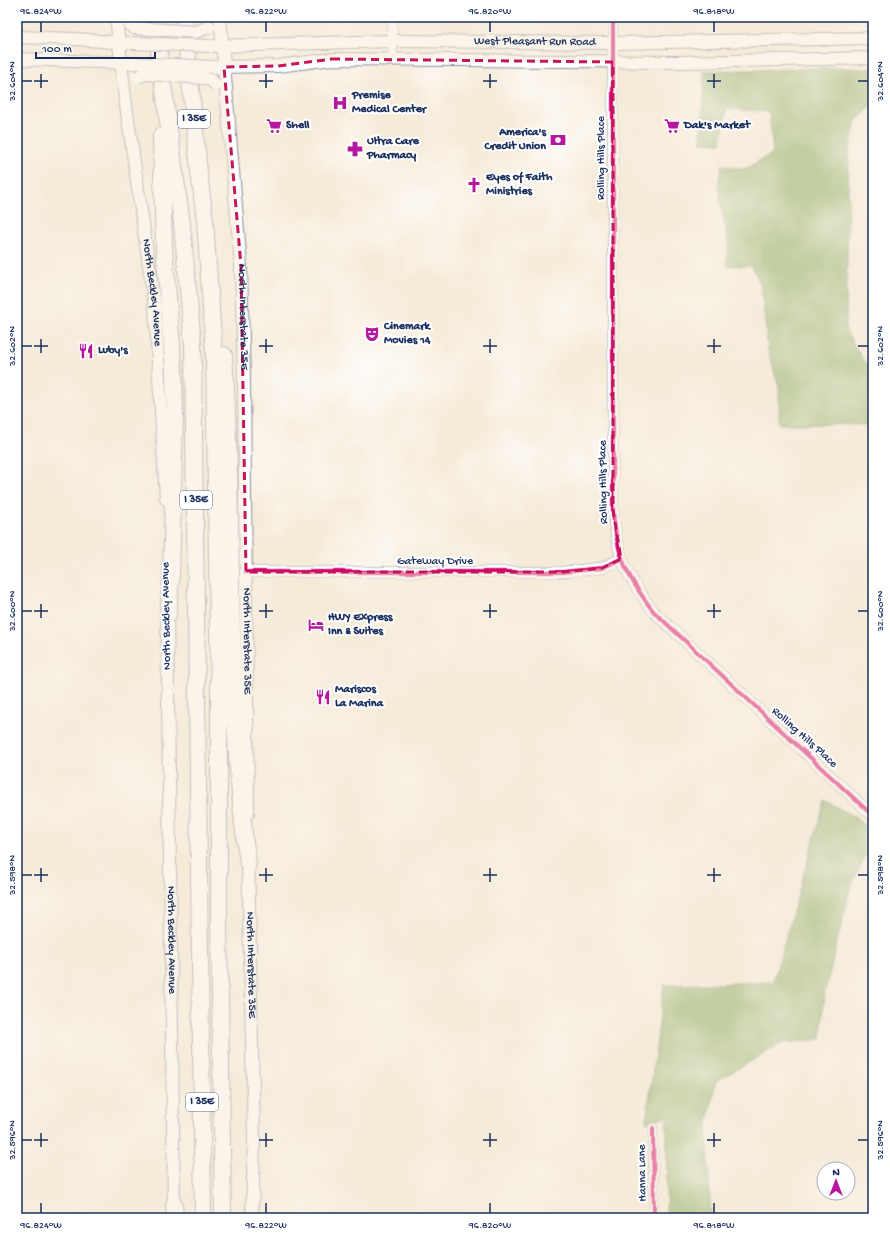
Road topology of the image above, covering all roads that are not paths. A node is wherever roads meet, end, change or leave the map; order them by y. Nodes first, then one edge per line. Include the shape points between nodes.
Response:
1 (116, 17) edge
2 (126, 17) edge
3 (148, 17) edge
4 (156, 17) edge
5 (184, 17) edge
6 (220, 17) edge
7 (392, 17) edge
8 (613, 17) edge
9 (212, 22) edge
10 (17, 36) edge
11 (873, 38) edge
12 (392, 41) junction
13 (119, 43) junction
14 (612, 43) junction
15 (216, 46) junction
16 (873, 58) edge
17 (17, 59) edge
18 (393, 59) junction
19 (612, 62) junction
20 (120, 63) junction
21 (219, 67) junction
22 (125, 98) junction
23 (232, 150) junction
24 (205, 221) junction
25 (621, 559) junction
26 (246, 572) junction
27 (168, 615) junction
28 (873, 816) edge
29 (248, 864) junction
30 (653, 1128) dead end
31 (174, 1213) edge
32 (203, 1218) edge
33 (223, 1218) edge
34 (252, 1218) edge
35 (654, 1218) edge

1 - 13 main road, North Beckley Avenue
2 - 9 main road, bridge via 135,28 196,32
3 - 27 highway via 160,124 164,247 174,372 175,465
4 - 32 highway, I 35E via 182,224 193,344
5 - 24 highway, I 35E
6 - 15 main road, North Interstate 35E
7 - 12 street
8 - 14 street
10 - 13 main road, West Pleasant Run Road
11 - 14 main road, West Pleasant Run Road
12 - 14 main road, West Pleasant Run Road
12 - 15 main road, West Pleasant Run Road
12 - 18 street
13 - 15 main road, West Pleasant Run Road, bridge
13 - 20 main road, North Beckley Avenue
14 - 19 street, Rolling Hills Place
15 - 21 main road, North Interstate 35E
16 - 19 main road, West Pleasant Run Road via 764,62
17 - 20 main road, West Pleasant Run Road
18 - 19 main road, West Pleasant Run Road
18 - 21 main road, West Pleasant Run Road via 332,59 278,66
19 - 25 street, Rolling Hills Place via 613,510
20 - 21 main road, West Pleasant Run Road, bridge
20 - 22 main road, North Beckley Avenue
21 - 23 main road, North Interstate 35E
22 - 23 main road, bridge via 130,85 145,74 211,80 219,91 223,132
22 - 27 main road, North Beckley Avenue via 155,308 165,474
23 - 26 main road, North Interstate 35E via 241,266
24 - 29 highway via 216,265 228,405 234,713 240,808
24 - 33 highway, I 35E via 214,352
25 - 26 street, Gateway Drive via 602,568 563,572
25 - 28 street, Rolling Hills Place via 638,591 654,612
26 - 29 main road, North Interstate 35E
27 - 31 main road, North Beckley Avenue
29 - 34 main road, North Interstate 35E via 254,1142
30 - 35 street, Hanna Lane

